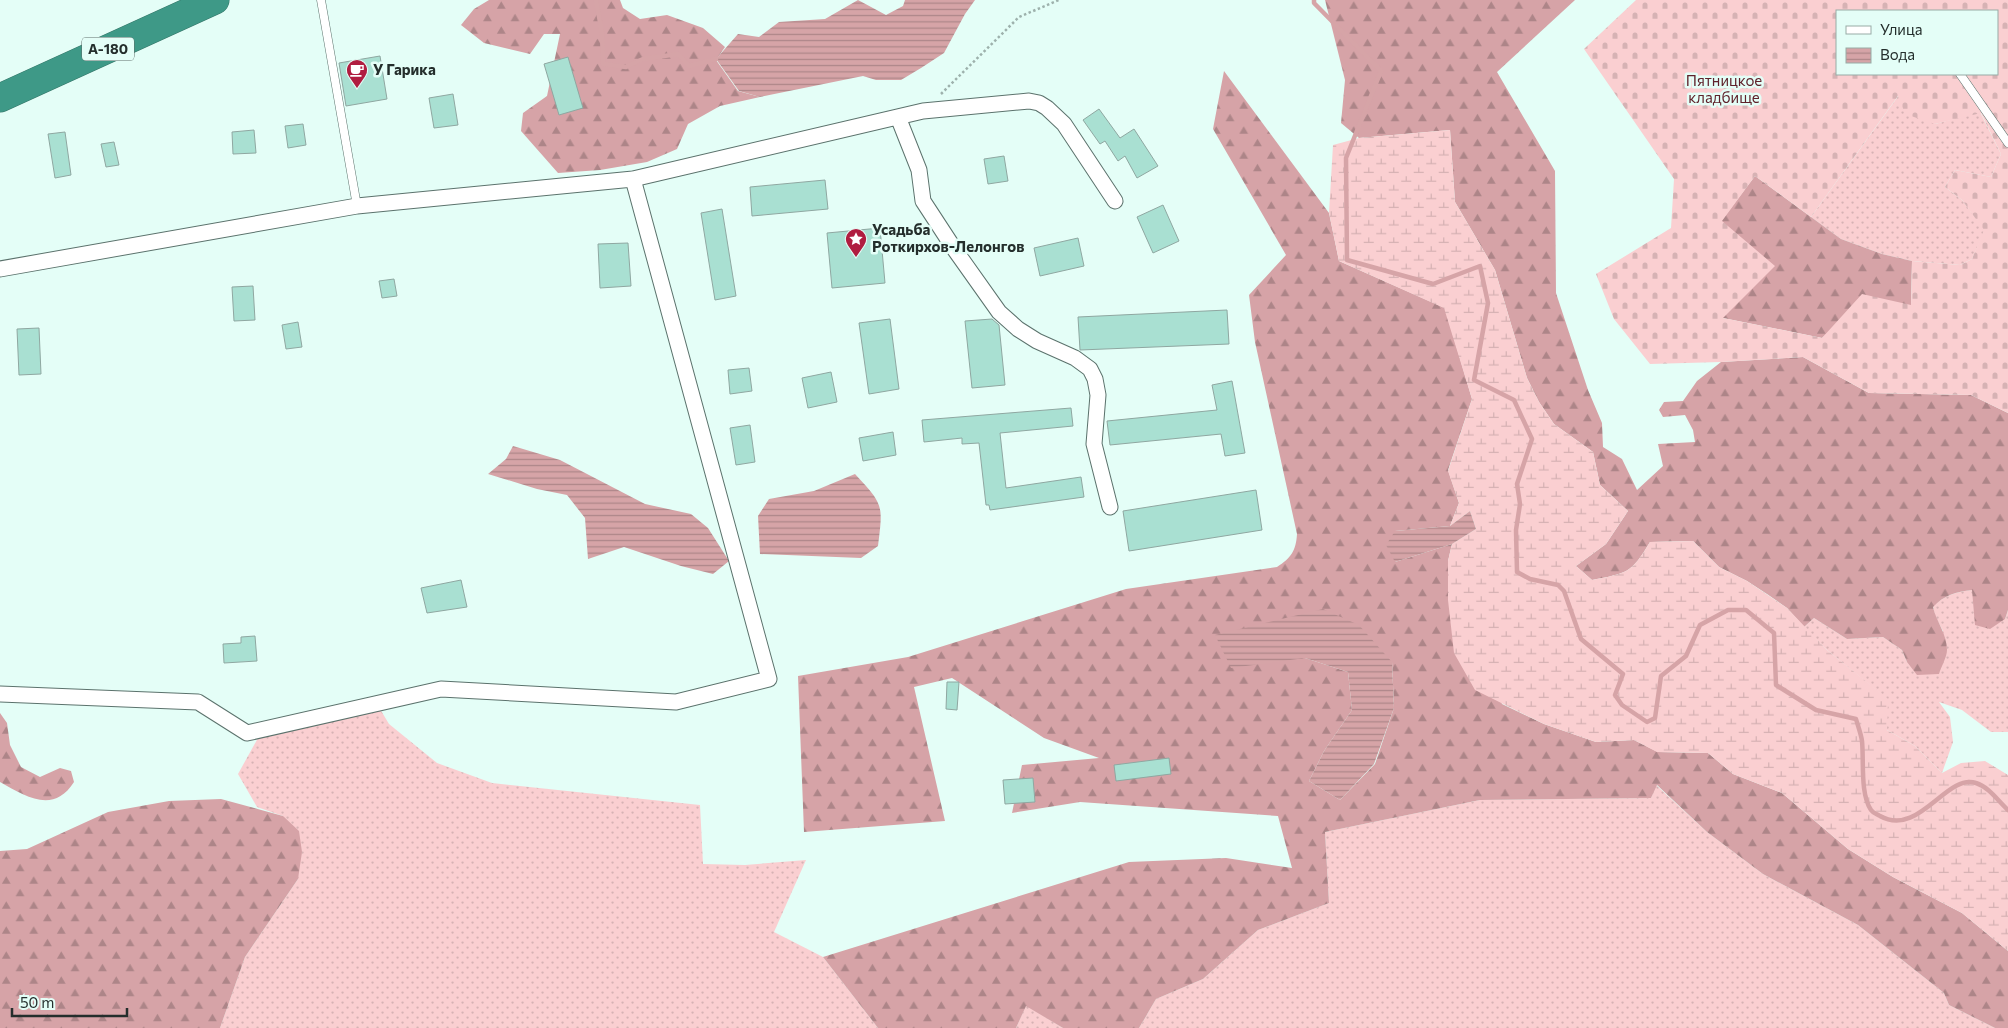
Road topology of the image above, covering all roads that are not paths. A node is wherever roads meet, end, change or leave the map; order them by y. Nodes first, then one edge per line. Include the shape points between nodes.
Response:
1 (215, 0) edge
2 (321, 0) edge
3 (1961, 75) edge
4 (0, 98) edge
5 (898, 116) junction
6 (2008, 142) edge
7 (633, 179) junction
8 (1115, 200) dead end
9 (357, 206) junction
10 (0, 269) edge
11 (1110, 507) dead end
12 (0, 694) edge

1 - 4 highway, А-180
2 - 9 lane
3 - 6 lane
5 - 7 street
5 - 8 street via 1002,102 1038,103 1064,124
5 - 11 street via 919,170 924,200 994,305 1018,329 1090,369 1098,395 1094,444
7 - 9 street
7 - 12 street via 769,679 676,702 441,689 247,733 198,702
9 - 10 street

